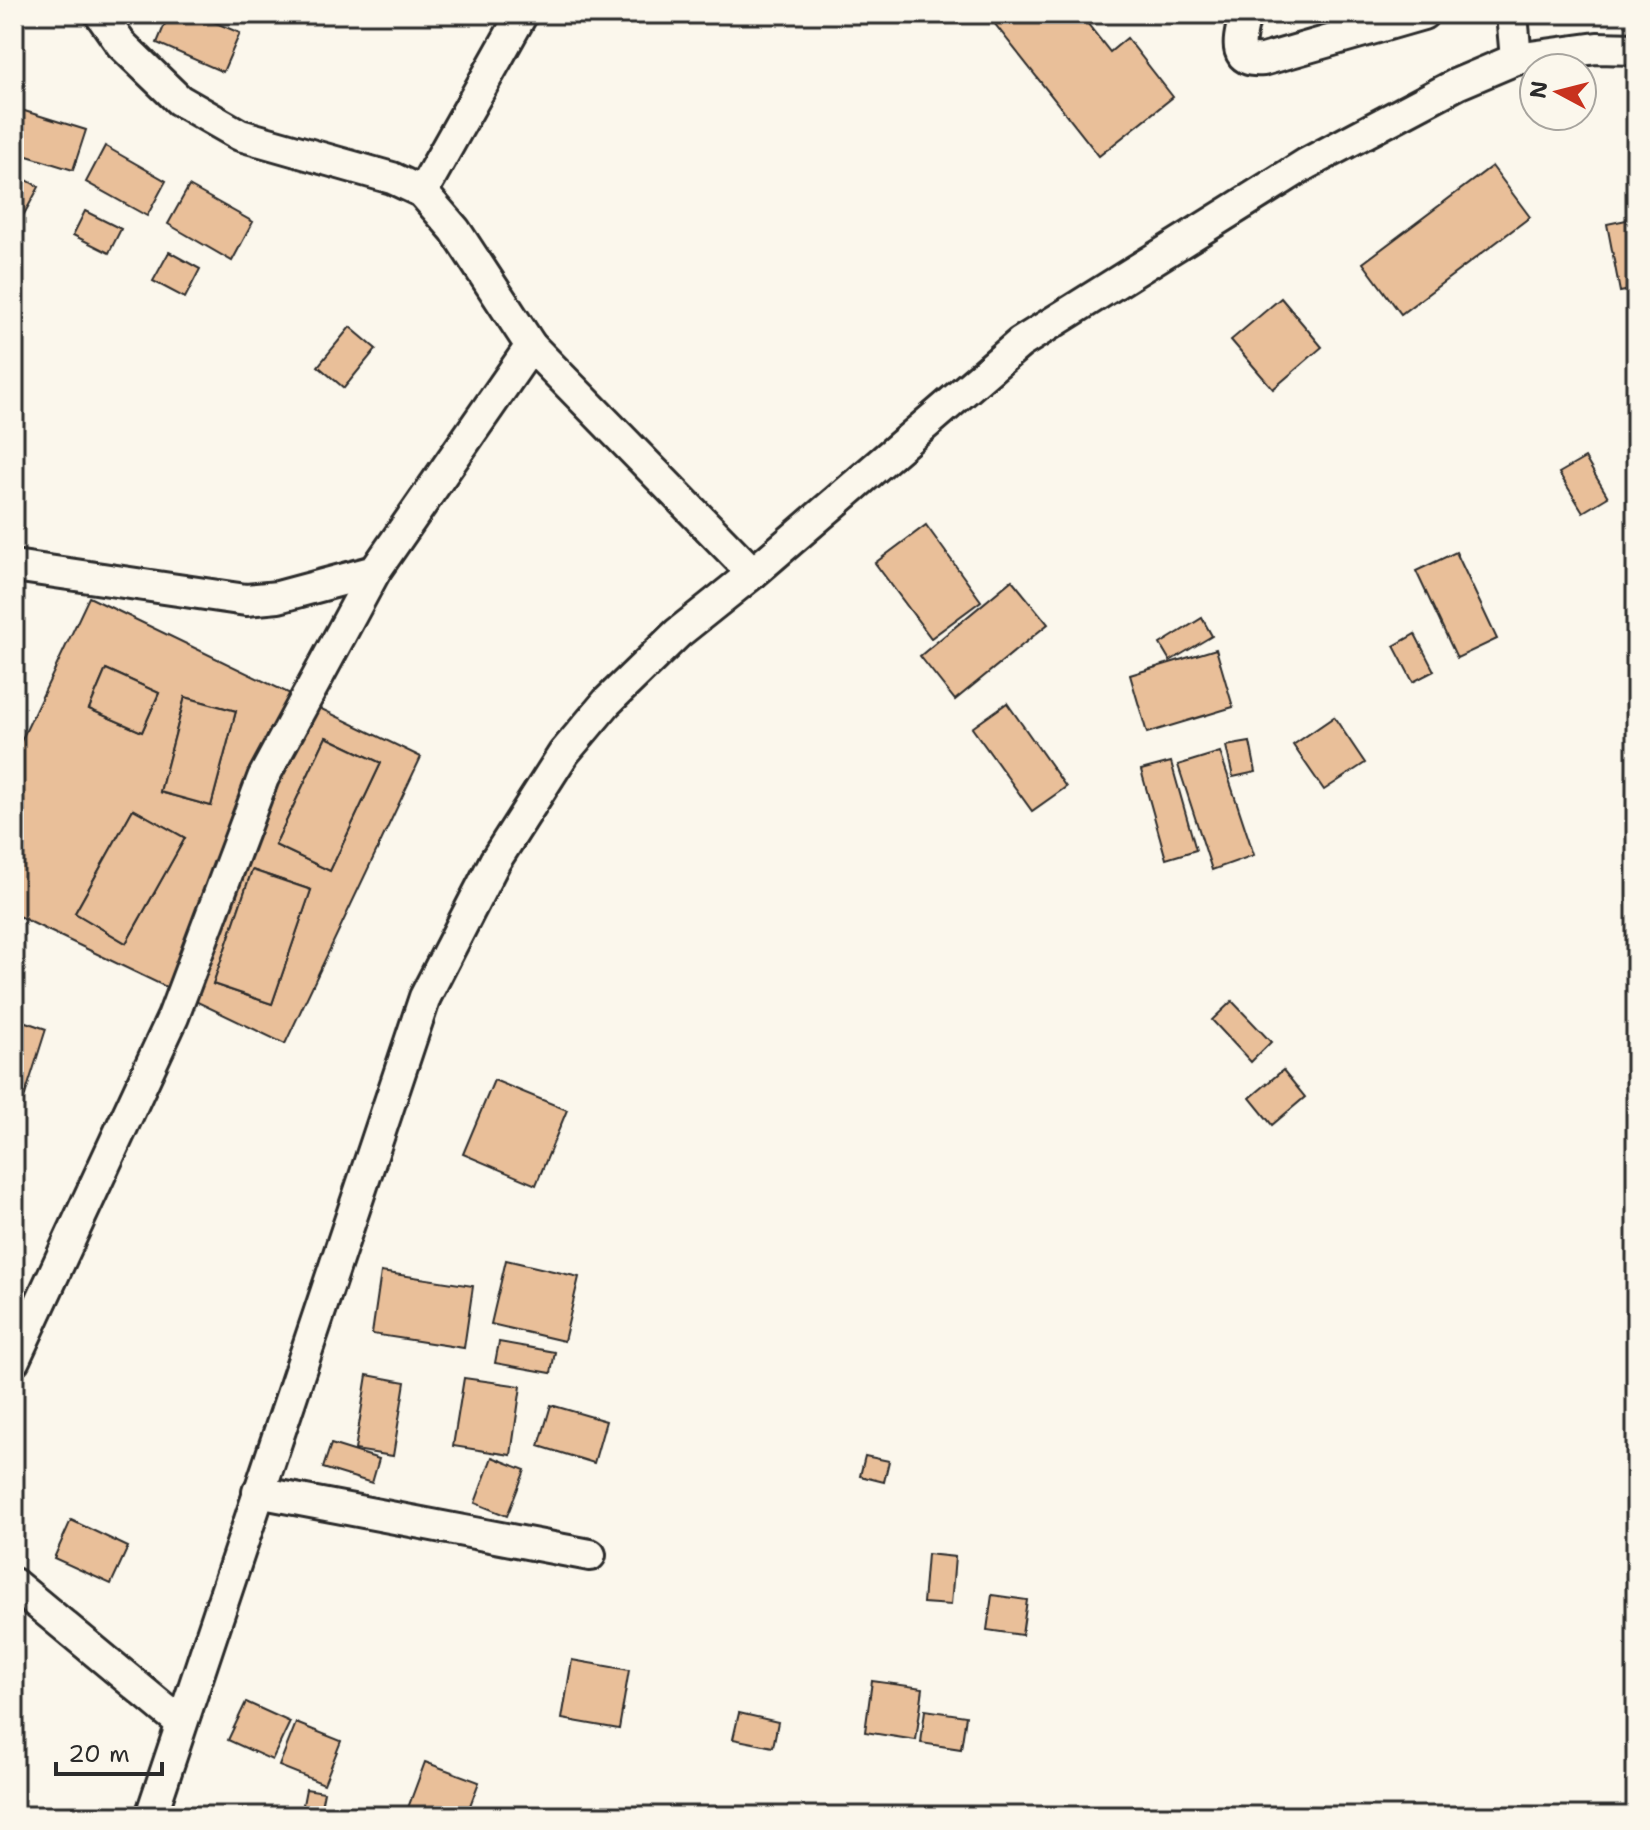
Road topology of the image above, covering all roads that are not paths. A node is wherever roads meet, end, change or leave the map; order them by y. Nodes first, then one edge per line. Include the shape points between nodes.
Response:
1 (100, 14) edge
2 (522, 14) edge
3 (1245, 14) edge
4 (1423, 14) edge
5 (1512, 14) edge
6 (1636, 49) edge
7 (1516, 59) junction
8 (422, 192) junction
9 (531, 346) junction
10 (14, 566) edge
11 (375, 571) junction
12 (753, 573) junction
13 (14, 1360) edge
14 (258, 1492) junction
15 (590, 1555) dead end
16 (14, 1584) edge
17 (180, 1722) junction
18 (161, 1812) edge

1 - 8 street via 121,44 179,100 240,135 392,178
2 - 8 street
3 - 4 street via 1238,48 1250,61
5 - 7 street
6 - 7 street via 1597,48
7 - 12 street via 1457,84 1306,164 1020,343
8 - 9 street via 455,230
9 - 11 street
9 - 12 street
10 - 11 street via 246,600 278,597
11 - 13 street via 263,778 173,1017
12 - 14 street via 678,633 607,702 564,753 495,861 425,997
14 - 15 street
14 - 17 street
16 - 17 street
17 - 18 street

